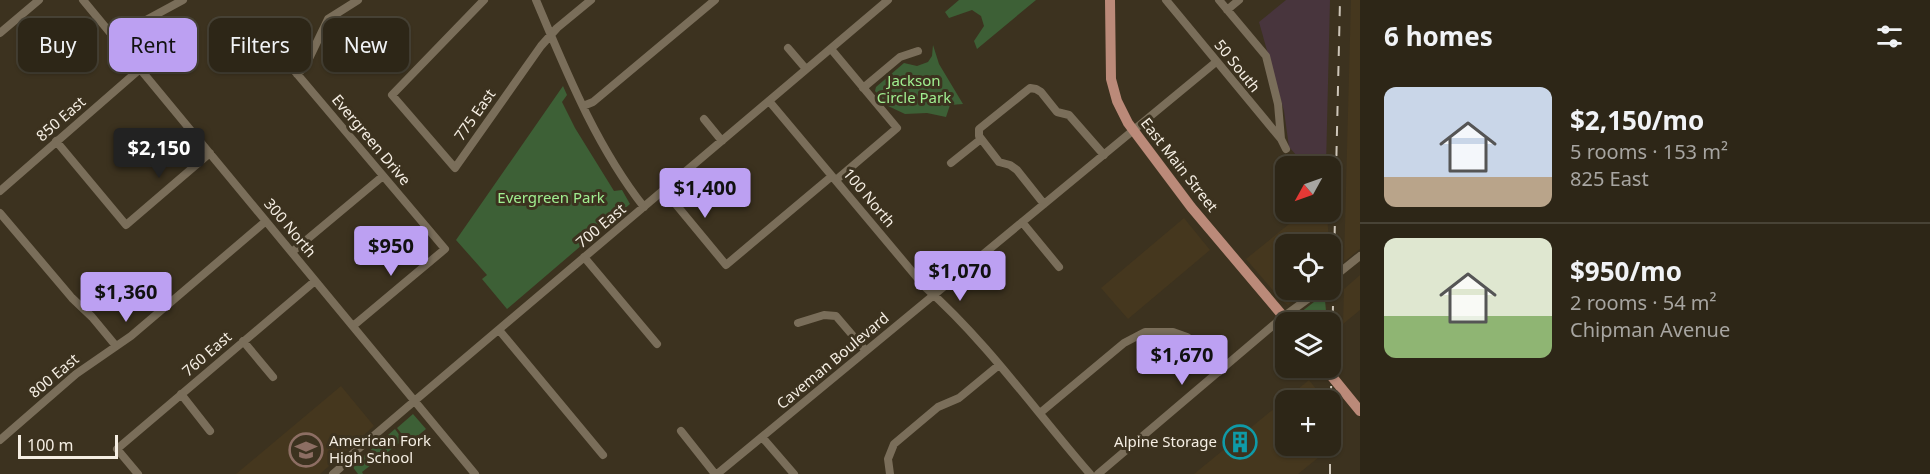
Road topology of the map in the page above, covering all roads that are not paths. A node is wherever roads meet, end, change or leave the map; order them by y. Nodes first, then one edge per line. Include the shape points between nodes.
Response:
1 (39, 0) edge
2 (83, 0) edge
3 (183, 0) edge
4 (358, 0) edge
5 (484, 0) edge
6 (536, 0) edge
7 (591, 0) edge
8 (715, 0) edge
9 (888, 0) edge
10 (1110, 0) edge
11 (1166, 0) edge
12 (1219, 0) edge
13 (1239, 0) edge
14 (878, 3) edge
15 (1227, 10) junction
16 (152, 18) edge
17 (109, 31) edge
18 (0, 33) edge
19 (551, 35) junction
20 (788, 48) dead end
21 (831, 49) junction
22 (918, 51) dead end
23 (1216, 62) junction
24 (806, 69) junction
25 (136, 72) edge
26 (142, 72) edge
27 (297, 74) joint
28 (863, 88) junction
29 (769, 101) junction
30 (583, 106) junction
31 (704, 119) dead end
32 (1133, 131) junction
33 (980, 137) junction
34 (1281, 139) junction
35 (56, 141) junction
36 (722, 141) junction
37 (1286, 149) dead end
38 (210, 153) junction
39 (1104, 155) junction
40 (951, 163) dead end
41 (383, 176) junction
42 (834, 178) junction
43 (664, 190) junction
44 (0, 191) edge
45 (1044, 204) junction
46 (644, 207) junction
47 (0, 213) edge
48 (266, 221) junction
49 (1022, 222) junction
50 (292, 252) junction
51 (1360, 256) edge
52 (584, 257) junction
53 (1059, 267) dead end
54 (1341, 271) edge
55 (315, 281) junction
56 (934, 295) junction
57 (1309, 300) edge
58 (1279, 312) edge
59 (1295, 312) edge
60 (798, 323) dead end
61 (353, 326) junction
62 (1275, 329) edge
63 (499, 330) junction
64 (243, 340) junction
65 (657, 344) dead end
66 (116, 346) junction
67 (866, 351) junction
68 (999, 365) junction
69 (1219, 372) junction
70 (273, 377) dead end
71 (1333, 378) edge
72 (181, 394) junction
73 (415, 401) junction
74 (1360, 411) edge
75 (1040, 413) junction
76 (210, 431) dead end
77 (681, 431) dead end
78 (762, 437) junction
79 (0, 440) edge
80 (603, 455) dead end
81 (138, 474) edge
82 (333, 474) edge
83 (475, 474) edge
84 (716, 474) edge
85 (794, 474) edge
86 (890, 474) edge
87 (1090, 474) edge
88 (1098, 474) edge

1 - 18 street
2 - 17 street, 300 North
3 - 16 street
4 - 27 street via 328,19 305,67
5 - 19 street, 775 East via 392,95 455,168
6 - 19 street
7 - 19 street, 775 East
8 - 30 street via 593,102
9 - 14 street, 700 East
10 - 32 main road, East Main Street via 1111,79 1117,101
11 - 23 street, 50 South
12 - 15 street
13 - 15 street
14 - 21 street, 700 East
15 - 34 street via 1266,56 1278,104
19 - 30 street
20 - 24 street
21 - 24 street, 700 East
21 - 28 street
22 - 28 street via 900,57
23 - 32 street, Caveman Boulevard
23 - 34 street, 50 South
24 - 29 street, 700 East
25 - 35 street, 850 East
26 - 38 street, 300 North
27 - 41 street, Evergreen Drive
28 - 42 street via 897,128
29 - 36 street, 700 East
29 - 42 street, 100 North
30 - 46 street
31 - 36 street
32 - 39 street, Caveman Boulevard
32 - 58 main road, East Main Street
33 - 39 street via 979,129 1030,88 1041,93 1057,112 1069,115
33 - 40 street
33 - 45 street via 999,162 1017,170
34 - 37 street, 50 South
35 - 38 street via 126,225
35 - 44 street, 850 East
36 - 43 street, 700 East
38 - 48 street, 300 North
39 - 45 street, Caveman Boulevard
41 - 50 street
41 - 61 street, Evergreen Drive via 445,249
42 - 43 street via 726,265
42 - 56 street, 100 North
43 - 46 street, 700 East
45 - 49 street, Caveman Boulevard
46 - 52 street, 700 East
47 - 66 street
48 - 50 street, 300 North
48 - 66 street, 800 East
49 - 53 street
49 - 56 street, Caveman Boulevard
50 - 55 street, 300 North
51 - 54 street
52 - 63 street, 700 East
52 - 65 street
55 - 61 street, 300 North
55 - 64 street, 760 East
56 - 67 street, Caveman Boulevard
56 - 68 street, 100 North
57 - 59 street
60 - 67 street via 824,315 836,316
61 - 73 street, 300 North
62 - 69 street
63 - 73 street, 700 East
63 - 80 street
64 - 70 street
64 - 72 street, 760 East
66 - 79 street, 800 East via 76,374
67 - 78 street, Caveman Boulevard
68 - 75 street, 100 North
68 - 86 street via 900,438 890,451
69 - 75 street via 1187,337 1173,332 1145,332 1124,343
69 - 88 street
71 - 74 main road
72 - 76 street
72 - 81 street, 760 East via 117,449
73 - 82 street, 700 East
73 - 83 street, 300 North
75 - 87 street, 100 North
77 - 84 street
78 - 84 street, Caveman Boulevard
78 - 85 street

